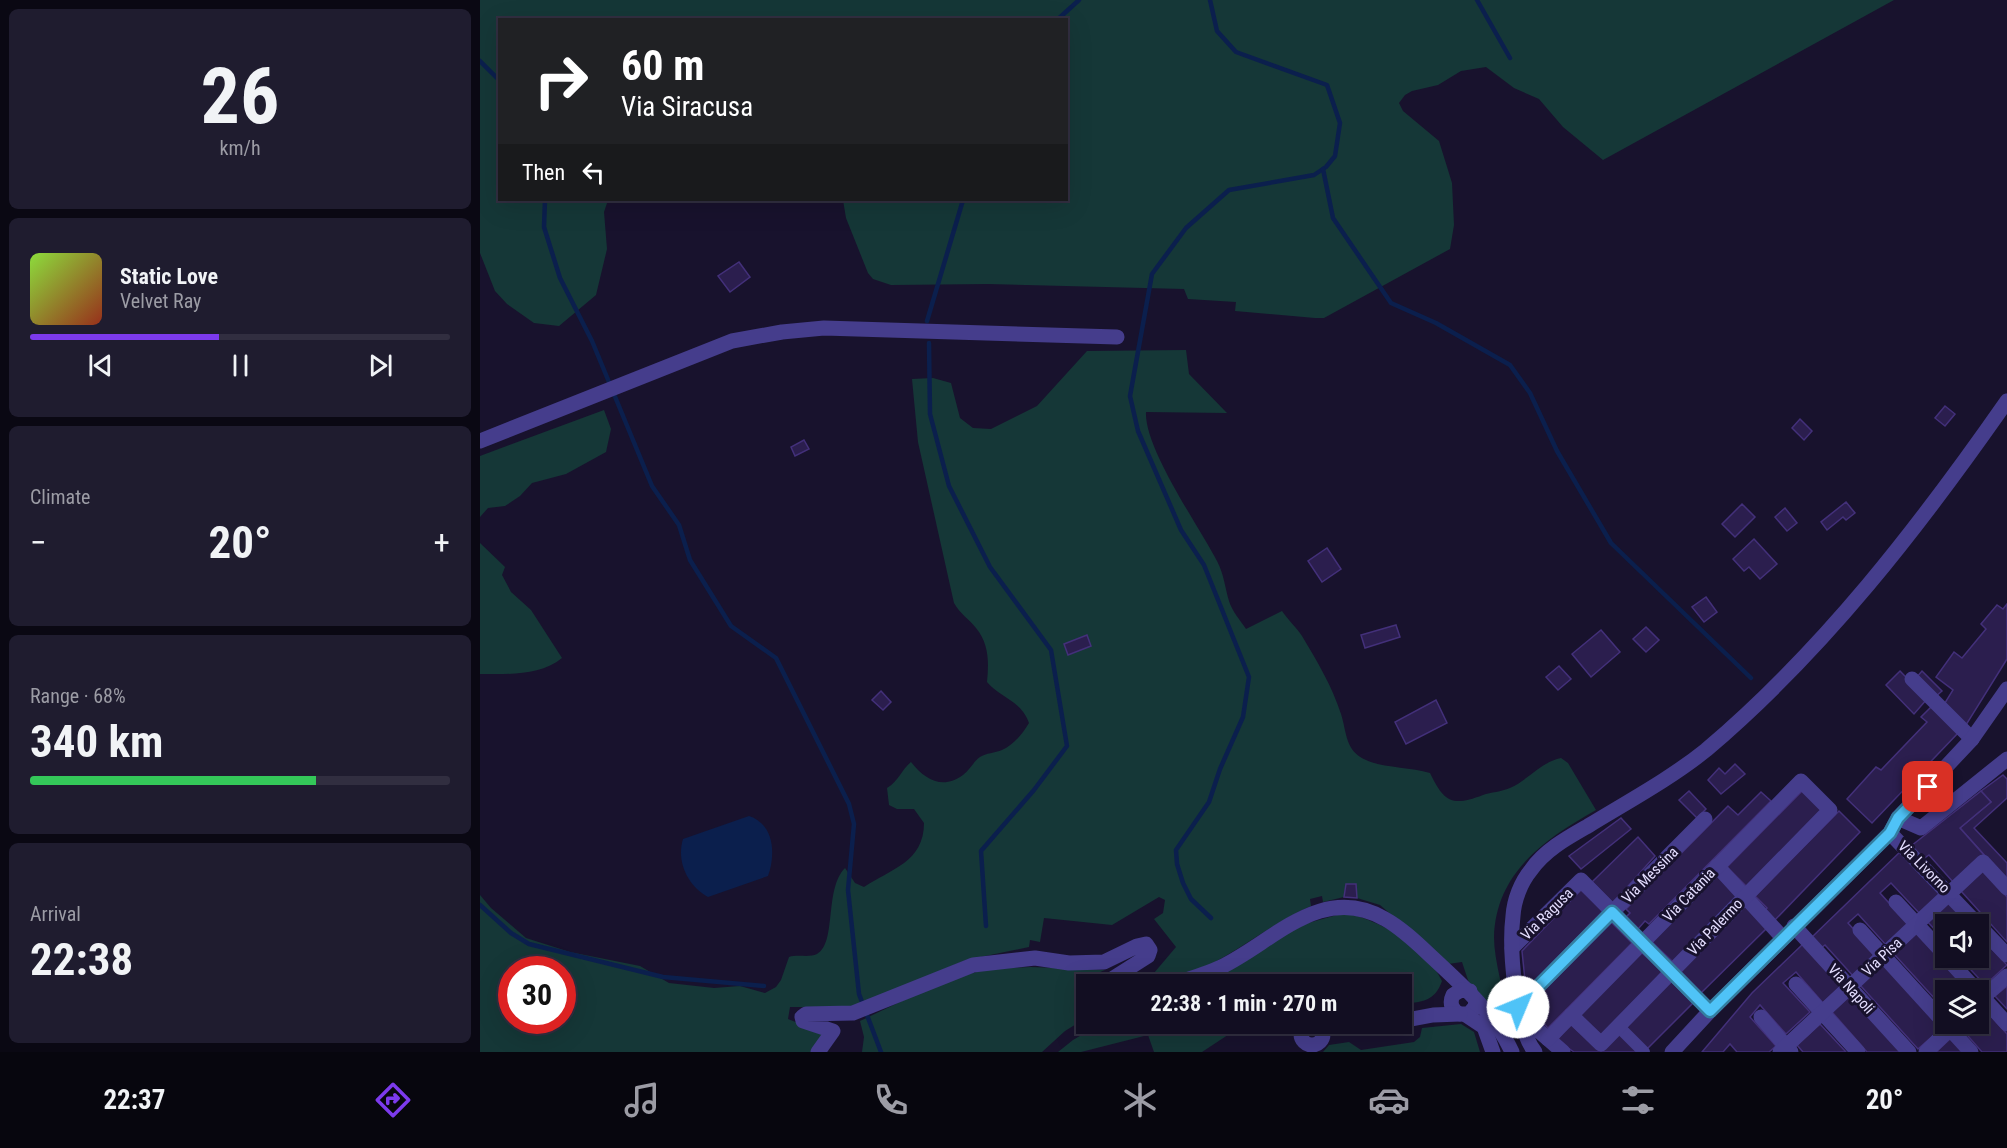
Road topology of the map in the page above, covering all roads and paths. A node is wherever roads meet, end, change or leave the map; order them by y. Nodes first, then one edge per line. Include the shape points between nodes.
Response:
1 (1117, 337) dead end
2 (2007, 401) edge
3 (480, 441) edge
4 (1912, 679) dead end
5 (2007, 689) edge
6 (2003, 710) edge
7 (1972, 739) junction
8 (2007, 759) edge
9 (1830, 810) joint
10 (1898, 818) junction
11 (1705, 819) dead end
12 (1890, 833) junction
13 (1718, 866) junction
14 (2007, 888) edge
15 (1950, 893) junction
16 (1746, 895) junction
17 (1896, 902) dead end
18 (1612, 912) junction
19 (1916, 924) junction
20 (1860, 930) dead end
21 (1789, 932) junction
22 (1642, 943) junction
23 (1935, 945) edge
24 (1512, 948) junction
25 (1883, 955) junction
26 (2007, 955) edge
27 (1443, 968) junction
28 (1955, 968) edge
29 (1671, 972) junction
30 (1120, 974) edge
31 (1202, 974) edge
32 (2007, 976) edge
33 (1965, 980) edge
34 (1796, 984) dead end
35 (1849, 987) junction
36 (1989, 989) edge
37 (1473, 996) junction
38 (1452, 997) junction
39 (1989, 1006) edge
40 (1518, 1007) junction
41 (1935, 1007) edge
42 (1710, 1011) junction
43 (1822, 1012) junction
44 (1433, 1015) junction
45 (1463, 1015) junction
46 (1571, 1015) junction
47 (1761, 1017) dead end
48 (1412, 1019) edge
49 (2007, 1024) edge
50 (1618, 1026) junction
51 (1522, 1029) junction
52 (1330, 1034) edge
53 (1945, 1034) edge
54 (1959, 1034) edge
55 (1548, 1039) junction
56 (1313, 1043) edge
57 (1786, 1050) edge
58 (818, 1052) edge
59 (1493, 1052) edge
60 (1512, 1052) edge
61 (1535, 1052) edge
62 (1563, 1052) edge
63 (1644, 1052) edge
64 (1672, 1052) edge
65 (1858, 1052) edge
66 (1909, 1052) edge
67 (1926, 1052) edge
68 (1971, 1052) edge

1 - 3 street via 824,328 782,332 732,341
2 - 24 street via 1948,486 1867,589 1758,702 1704,751 1552,848 1530,870 1519,890 1513,915
4 - 7 street
5 - 6 street
6 - 7 street
7 - 10 street
8 - 10 street via 1920,828
9 - 13 street, Via Catania via 1801,781
9 - 16 street, Via Palermo
10 - 12 street
11 - 18 street, Via Messina
12 - 15 street, Via Livorno
12 - 21 street
13 - 16 street, Via Napoli
13 - 22 street, Via Catania
14 - 15 street, Via Pisa via 1983,862
15 - 19 street, Via Pisa
15 - 26 street, Via Livorno
16 - 21 street, Via Napoli via 1754,907
16 - 29 street, Via Palermo
17 - 19 street
18 - 22 street
18 - 24 street, Via Ragusa via 1581,880
18 - 40 street, Via Messina
19 - 23 street
19 - 25 street, Via Pisa
20 - 25 street
21 - 35 street, Via Napoli
21 - 42 street
22 - 29 street
22 - 46 street, Via Catania
24 - 40 street
25 - 35 street, Via Pisa
25 - 41 street
27 - 31 street via 1386,919 1341,908 1301,917 1222,967
27 - 37 street
27 - 38 street
28 - 33 street
29 - 42 street
29 - 50 street, Via Palermo
30 - 58 street via 1148,956 1146,944 1104,962 1069,963 1035,958 973,965 853,1013 806,1014 803,1021 833,1031
32 - 36 street
34 - 43 street
35 - 43 street, Via Pisa
35 - 66 street, Via Napoli
37 - 38 street via 1461,990
37 - 45 street via 1474,1010
37 - 60 street via 1504,1035
38 - 44 street
38 - 45 street via 1453,1009
39 - 49 street
40 - 51 street
42 - 64 street
43 - 57 street, Via Pisa
43 - 65 street
44 - 45 street
44 - 48 street
45 - 59 street via 1484,1027
46 - 50 street, Via Palermo via 1601,1044
46 - 55 street, Via Catania
47 - 57 street
50 - 63 street
51 - 55 street via 1533,1028
51 - 61 street
52 - 56 street
53 - 67 street
54 - 68 street
55 - 62 street

